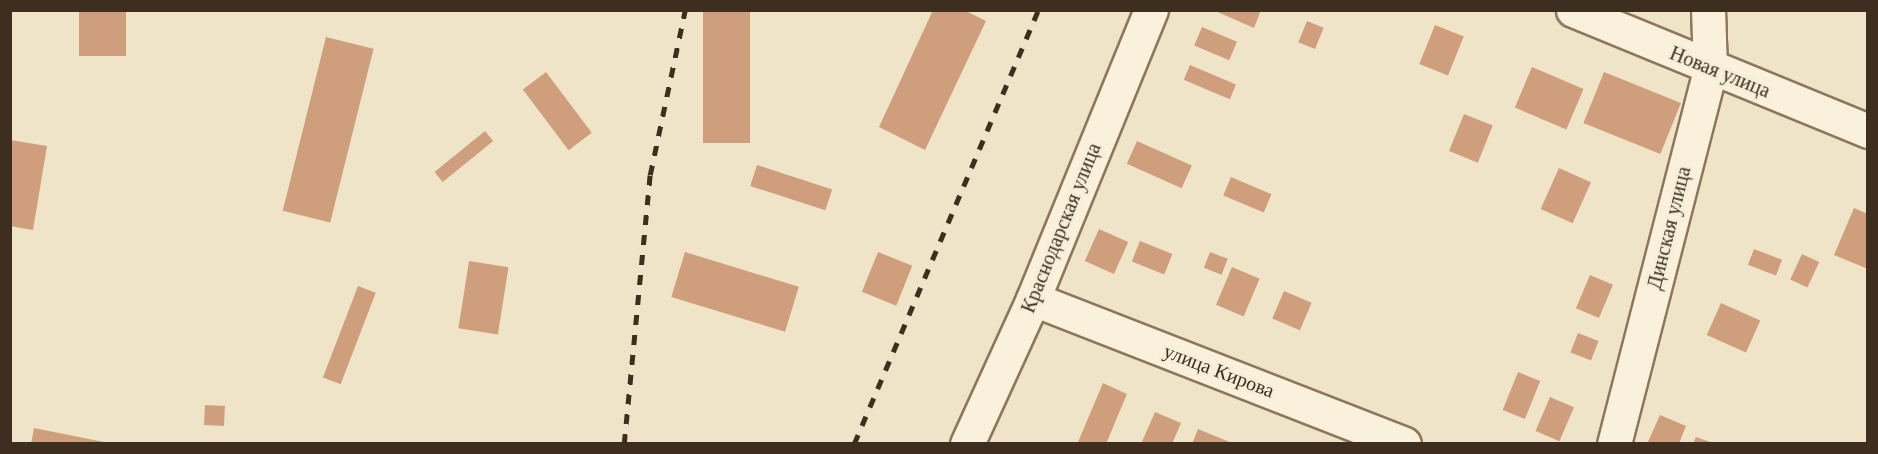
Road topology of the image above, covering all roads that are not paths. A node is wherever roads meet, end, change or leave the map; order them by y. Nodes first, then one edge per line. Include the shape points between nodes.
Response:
1 (1150, 10) edge
2 (1573, 10) edge
3 (1708, 10) edge
4 (1710, 69) junction
5 (1868, 131) edge
6 (1033, 299) junction
7 (967, 444) edge
8 (1404, 444) edge
9 (1614, 444) edge

1 - 6 street, Краснодарская улица
2 - 4 street, Новая улица
3 - 4 street, Динская улица
4 - 5 street, Новая улица
4 - 9 street, Динская улица
6 - 7 street, Краснодарская улица
6 - 8 street, улица Кирова

